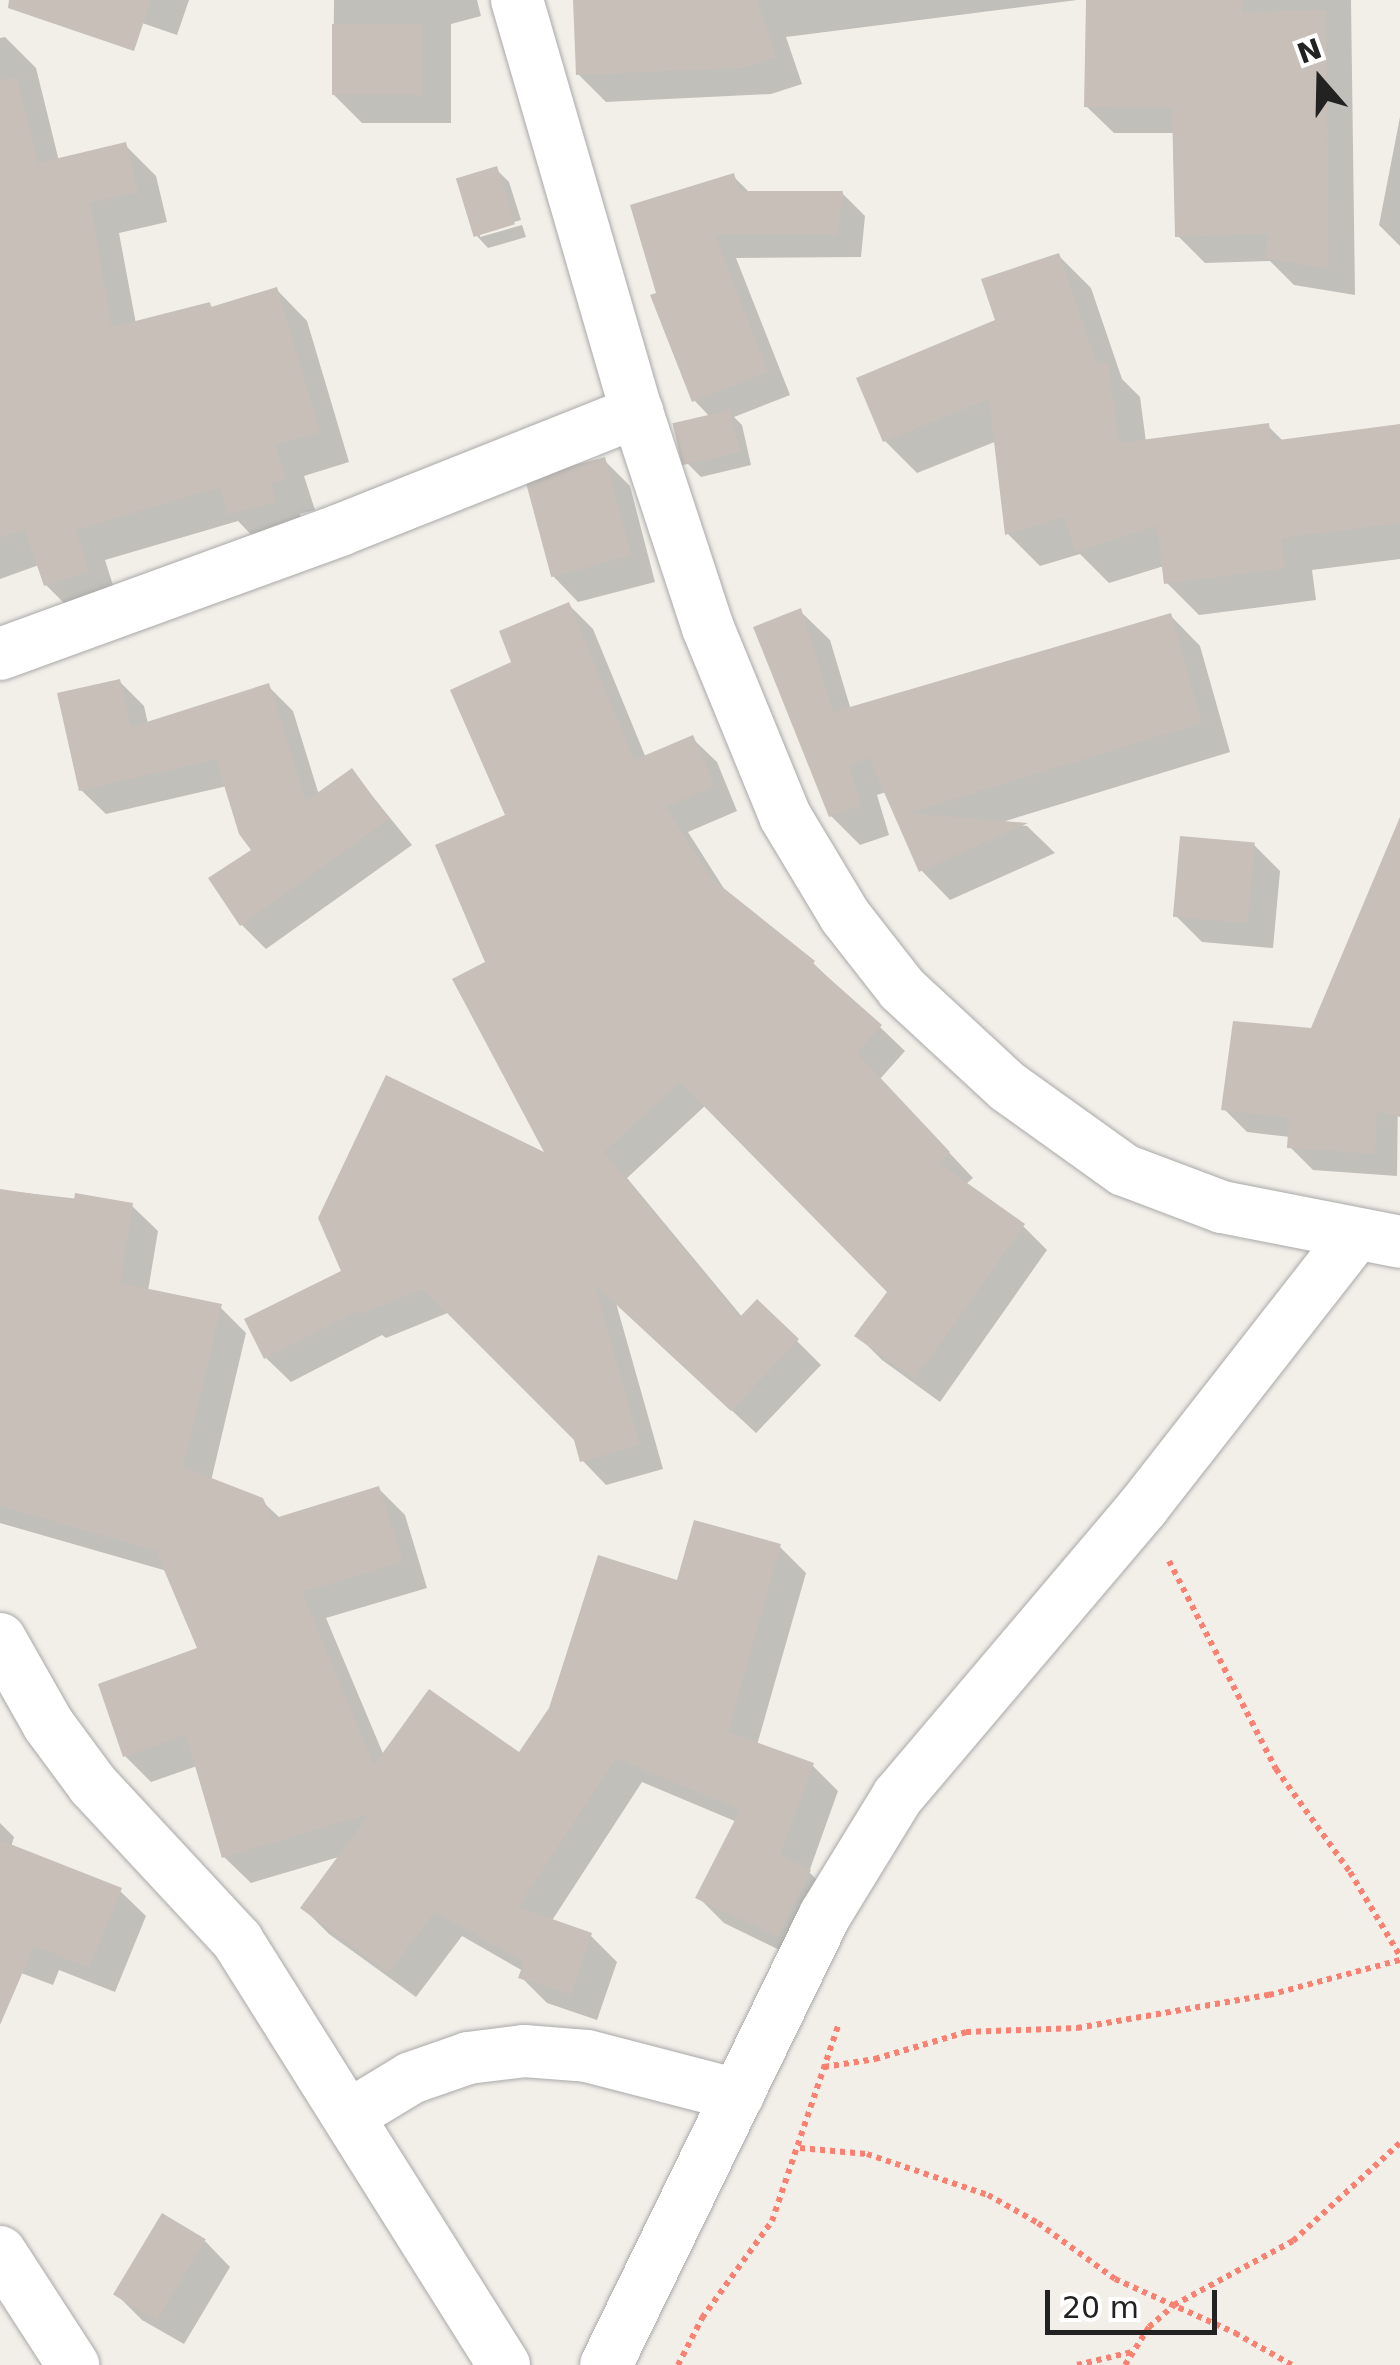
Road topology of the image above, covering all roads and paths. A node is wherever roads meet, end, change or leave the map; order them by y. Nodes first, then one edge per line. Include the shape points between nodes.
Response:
1 (517, 0) edge
2 (637, 412) junction
3 (0, 654) edge
4 (1378, 1239) edge
5 (1143, 1508) junction
6 (0, 1639) edge
7 (1400, 1958) edge
8 (839, 2022) dead end
9 (824, 2066) junction
10 (738, 2094) junction
11 (350, 2114) junction
12 (1400, 2143) edge
13 (800, 2148) junction
14 (0, 2252) edge
15 (1174, 2305) junction
16 (1132, 2352) junction
17 (74, 2365) edge
18 (504, 2365) edge
19 (606, 2365) edge
20 (678, 2365) edge
21 (1077, 2365) edge
22 (1125, 2365) edge
23 (1292, 2365) edge

1 - 2 street
2 - 3 street
2 - 4 street via 708,628 785,816 845,916 902,989 1008,1088 1124,1170 1222,1208
4 - 5 street
5 - 7 path via 1276,1770 1350,1872
5 - 10 street via 898,1796 825,1915
6 - 11 street via 93,1786 237,1940
7 - 9 path via 1268,1995 1077,2028 966,2032 875,2059
8 - 9 path
9 - 13 path
10 - 11 street via 587,2056 524,2051 468,2058 411,2078
10 - 19 street
11 - 18 street
12 - 15 path via 1294,2241
13 - 15 path via 866,2154 988,2195 1115,2279
13 - 20 path via 772,2221 702,2318
14 - 17 street
15 - 16 path
15 - 23 path
16 - 21 path
16 - 22 path

